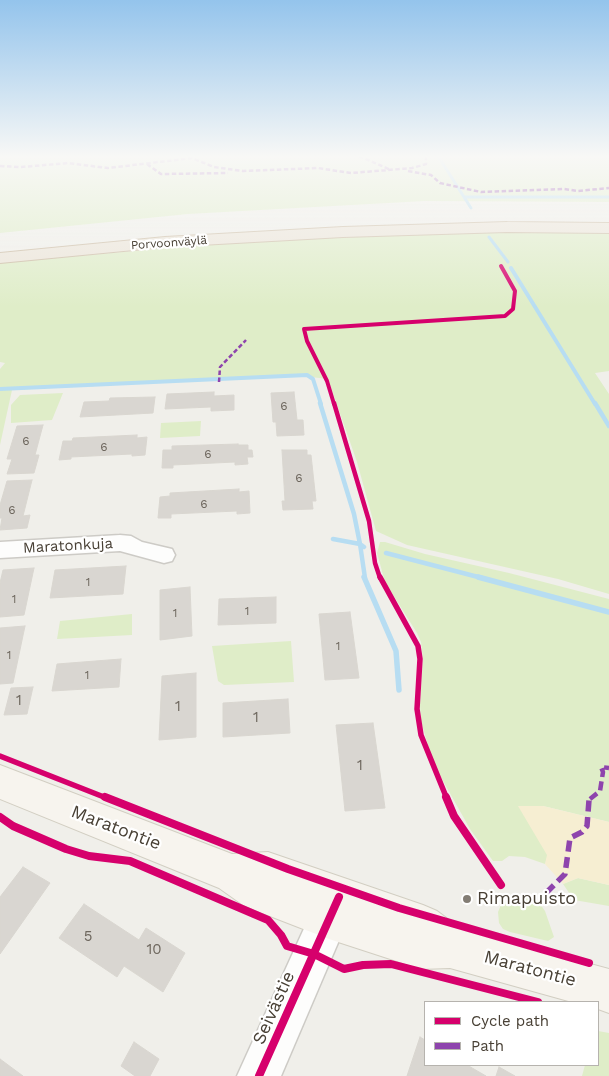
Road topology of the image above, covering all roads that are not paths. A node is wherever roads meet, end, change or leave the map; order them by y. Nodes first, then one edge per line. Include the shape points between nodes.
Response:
1 (609, 216) edge
2 (609, 228) edge
3 (0, 245) edge
4 (0, 258) edge
5 (0, 550) edge
6 (164, 555) dead end
7 (0, 782) edge
8 (334, 908) junction
9 (609, 991) edge
10 (259, 1076) edge

1 - 3 highway, Porvoonväylä via 290,222
2 - 4 highway, Porvoonväylä via 334,232 165,242
5 - 6 street, Maratonkuja via 120,543
7 - 8 main road, Maratontie via 232,874 257,891
8 - 9 main road, Maratontie via 420,948 450,946
8 - 10 street, Seivästie

